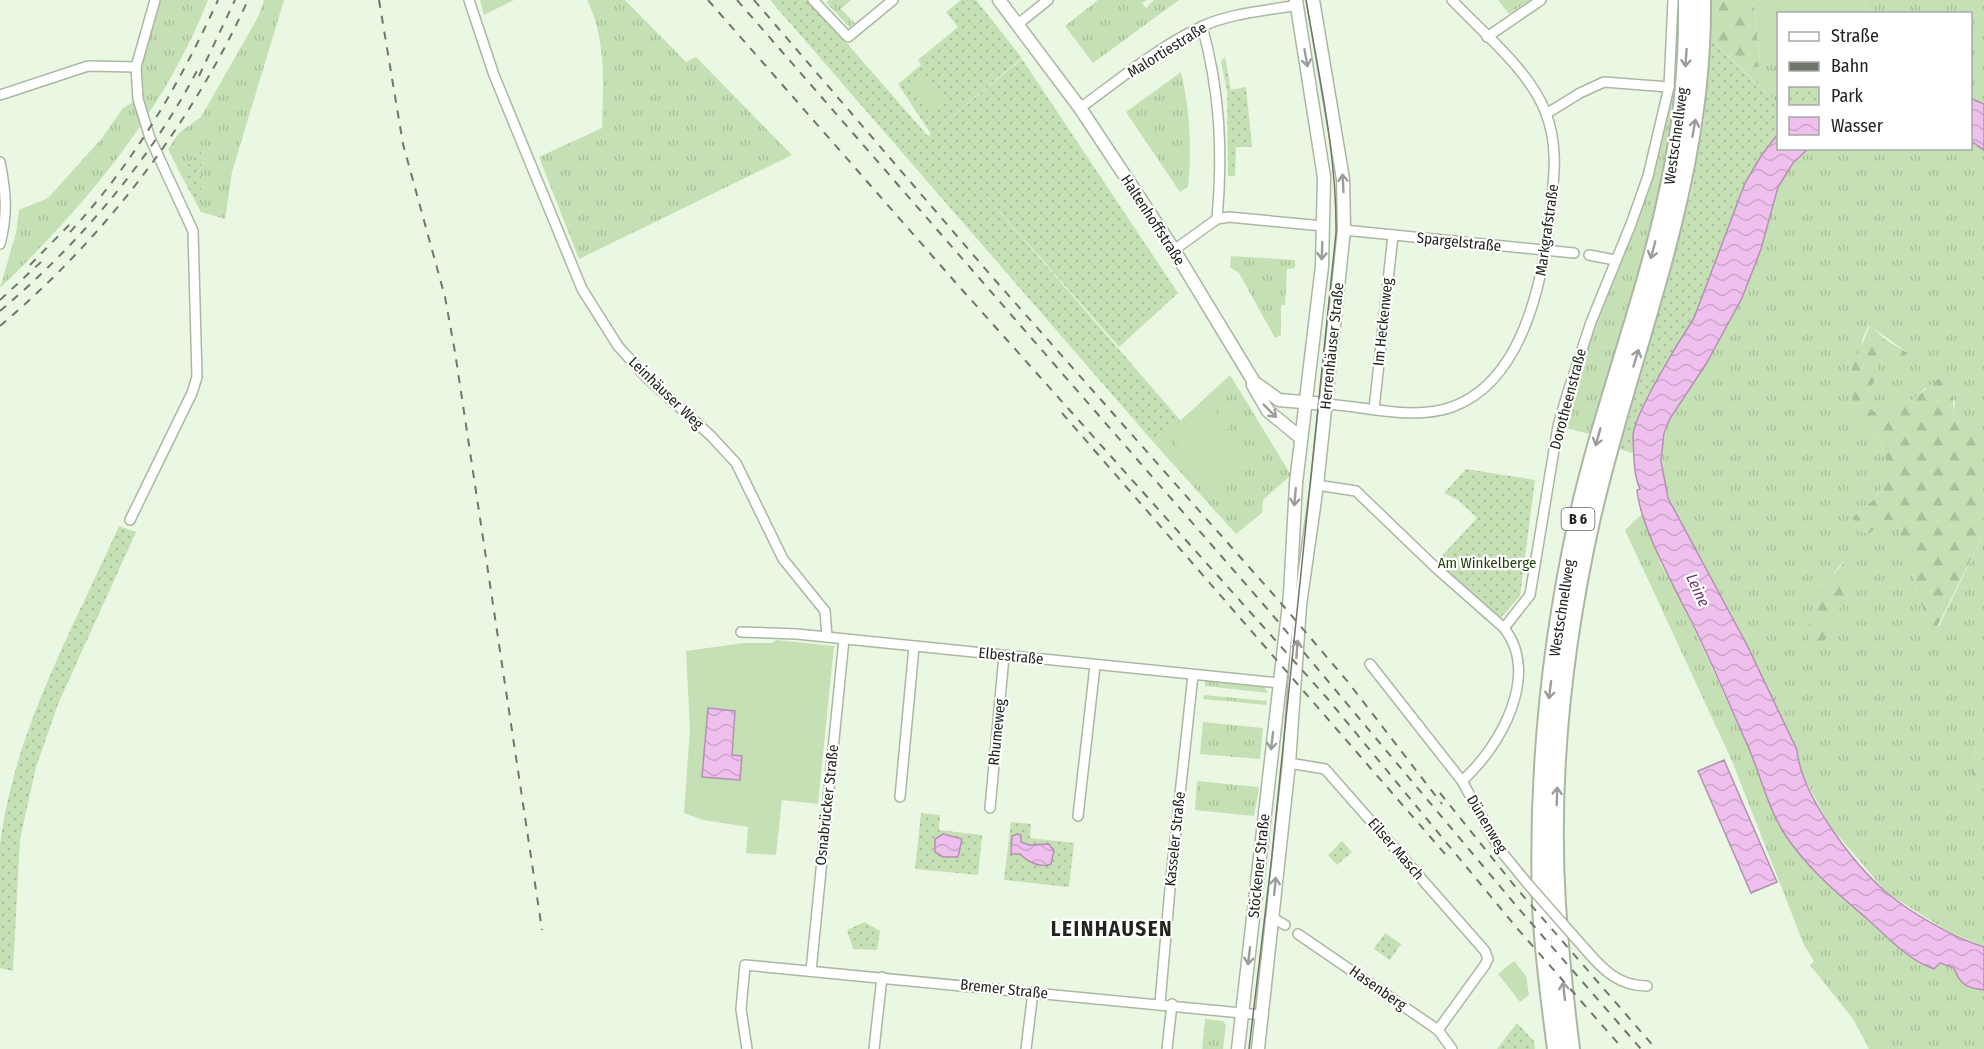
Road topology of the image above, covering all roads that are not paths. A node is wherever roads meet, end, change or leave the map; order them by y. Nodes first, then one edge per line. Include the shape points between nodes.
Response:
1 (155, 0) edge
2 (470, 0) edge
3 (813, 0) edge
4 (893, 0) edge
5 (999, 0) edge
6 (1048, 0) edge
7 (1313, 0) edge
8 (1452, 0) edge
9 (1541, 0) edge
10 (1673, 0) edge
11 (1687, 0) edge
12 (1702, 0) edge
13 (1296, 3) edge
14 (1018, 24) junction
15 (1202, 26) junction
16 (1487, 37) junction
17 (136, 67) junction
18 (1669, 87) junction
19 (0, 95) edge
20 (1080, 108) junction
21 (1546, 114) junction
22 (0, 162) edge
23 (1217, 219) junction
24 (1323, 226) junction
25 (1344, 230) junction
26 (1393, 235) junction
27 (0, 243) edge
28 (1174, 250) junction
29 (1546, 251) junction
30 (1574, 253) dead end
31 (1589, 255) dead end
32 (1615, 260) junction
33 (1249, 375) junction
34 (1306, 402) junction
35 (1325, 404) junction
36 (1374, 409) junction
37 (1301, 438) junction
38 (1317, 485) junction
39 (130, 520) dead end
40 (1504, 628) junction
41 (741, 632) dead end
42 (827, 637) junction
43 (843, 639) junction
44 (914, 647) junction
45 (1004, 656) junction
46 (1370, 664) dead end
47 (1095, 666) junction
48 (1193, 675) junction
49 (1280, 683) junction
50 (1293, 693) joint
51 (1288, 763) junction
52 (1462, 781) junction
53 (900, 797) dead end
54 (990, 808) dead end
55 (1078, 816) dead end
56 (1272, 917) junction
57 (1285, 925) dead end
58 (1298, 934) dead end
59 (811, 971) junction
60 (882, 977) junction
61 (1647, 986) dead end
62 (1033, 992) junction
63 (1160, 1003) junction
64 (1172, 1004) junction
65 (1242, 1013) junction
66 (1262, 1015) junction
67 (1437, 1030) junction
68 (747, 1049) edge
69 (874, 1049) edge
70 (1026, 1049) edge
71 (1167, 1049) edge
72 (1238, 1049) edge
73 (1258, 1049) edge
74 (1452, 1049) edge
75 (1556, 1049) edge
76 (1570, 1049) edge

1 - 17 street
2 - 42 street, Leinhäuser Weg via 494,75 582,289 618,346 735,463 789,570 825,611
3 - 4 street via 848,37
5 - 14 street, Haltenhoffstraße
6 - 14 street
25 -> 7 street, Herrenhäuser Straße via 1343,179
8 - 16 street, Markgrafstraße
9 - 16 street
10 - 18 street, Dorotheenstraße
11 -> 75 highway, Westschnellweg / B 6 via 1682,112 1669,187 1591,463 1556,636 1543,771 1541,839 1541,907
76 -> 12 highway, Westschnellweg / B 6 via 1557,903 1556,840 1557,772 1571,639 1581,572 1605,466 1682,190 1696,115
13 - 15 street, Malortiestraße
13 -> 24 street, Herrenhäuser Straße via 1321,149
14 - 20 street, Haltenhoffstraße
15 - 20 street, Malortiestraße
15 - 23 street via 1217,91 1221,132
16 - 21 street, Markgrafstraße via 1528,82
17 - 19 street via 88,66
17 - 39 street via 144,122 193,231 197,376
18 - 21 street via 1604,82
18 - 32 street, Dorotheenstraße via 1648,176
20 - 28 street, Haltenhoffstraße
21 - 29 street, Markgrafstraße via 1554,141 1555,168
22 - 27 street via 8,201
23 - 24 street
23 - 28 street
24 -> 34 street, Herrenhäuser Straße
25 - 26 street, Spargelstraße
25 - 35 street, Herrenhäuser Straße
26 - 29 street, Spargelstraße
26 - 36 street, Im Heckenweg
28 - 33 street, Haltenhoffstraße
29 - 30 street, Spargelstraße
29 - 36 street, Markgrafstraße via 1538,290 1516,345 1483,389 1452,407 1433,412
31 - 32 street
32 - 40 street, Dorotheenstraße via 1579,355 1558,426 1530,595
33 - 34 street, Haltenhoffstraße via 1273,397
33 -> 37 street via 1263,406
34 - 35 street, Haltenhoffstraße
34 - 37 street, Herrenhäuser Straße
35 - 36 street, Markgrafstraße
35 - 38 street, Herrenhäuser Straße
37 -> 49 street, Herrenhäuser Straße
38 - 40 street via 1356,491
50 -> 38 street, Herrenhäuser Straße via 1301,594
40 - 52 street via 1516,648 1519,664 1514,703 1500,732
41 - 42 street, Elbestraße
42 - 43 street, Elbestraße
43 - 44 street, Elbestraße
43 - 59 street, Osnabrücker Straße
44 - 45 street, Elbestraße
44 - 53 street
45 - 47 street, Elbestraße
45 - 54 street, Rhumeweg
46 - 52 street, Dünenweg
47 - 48 street, Elbestraße
47 - 55 street
48 - 49 street, Elbestraße
48 - 63 street, Kasseler Straße
49 -> 65 street, Stöckener Straße
50 - 51 street, Stöckener Straße
56 -> 51 street, Stöckener Straße
51 - 67 street, Eilser Masch via 1322,767 1329,772 1485,951 1488,959
52 - 61 street, Dünenweg, bridge via 1500,850 1586,950 1614,978
56 - 57 street
56 - 66 street, Stöckener Straße
58 - 67 street, Hasenberg
59 - 60 street, Bremer Straße
59 - 68 street, Bremer Straße via 745,964 741,1009
60 - 62 street, Bremer Straße
60 - 69 street
62 - 63 street, Bremer Straße
62 - 70 street
63 - 64 street, Bremer Straße
64 - 65 street, Bremer Straße
64 - 71 street
65 - 66 street, Bremer Straße
65 - 72 street, Stöckener Straße
66 - 73 street, Stöckener Straße
67 - 74 street, Hasenberg

